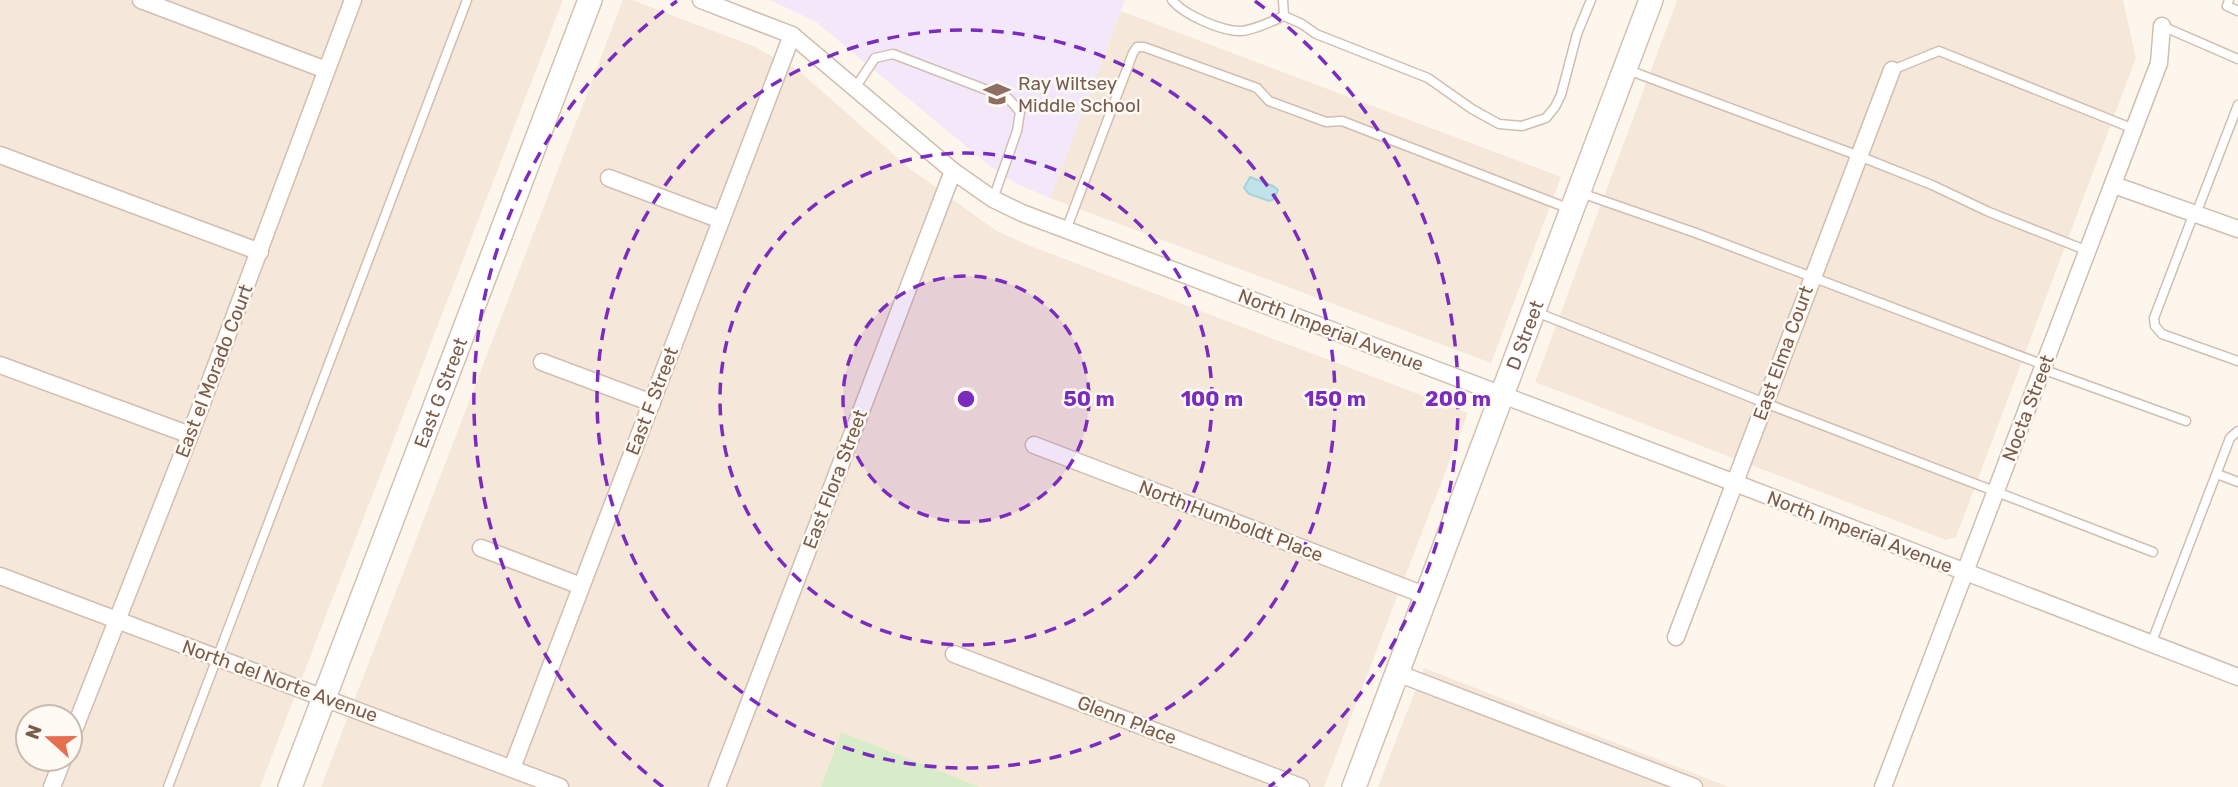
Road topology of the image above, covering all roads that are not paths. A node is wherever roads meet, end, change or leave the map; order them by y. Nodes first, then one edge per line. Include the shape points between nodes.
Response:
1 (141, 0) edge
2 (353, 0) edge
3 (467, 0) edge
4 (590, 0) edge
5 (701, 0) edge
6 (1172, 0) edge
7 (1283, 0) edge
8 (1591, 0) edge
9 (1651, 0) edge
10 (2229, 0) edge
11 (2238, 11) edge
12 (1284, 16) junction
13 (2162, 26) joint
14 (792, 35) junction
15 (2238, 59) edge
16 (1625, 69) junction
17 (326, 70) junction
18 (1892, 70) joint
19 (855, 88) junction
20 (2238, 105) edge
21 (2134, 129) junction
22 (0, 155) edge
23 (1859, 156) junction
24 (953, 171) junction
25 (609, 178) dead end
26 (2113, 185) junction
27 (993, 199) junction
28 (1575, 201) junction
29 (2195, 213) junction
30 (721, 220) junction
31 (2238, 229) edge
32 (1066, 230) junction
33 (2088, 251) junction
34 (260, 252) junction
35 (1812, 276) junction
36 (1534, 311) junction
37 (2238, 361) edge
38 (542, 362) dead end
39 (0, 365) edge
40 (2043, 367) junction
41 (1502, 396) junction
42 (652, 403) junction
43 (1765, 403) junction
44 (2186, 421) dead end
45 (2238, 431) edge
46 (190, 435) junction
47 (1034, 445) dead end
48 (2217, 474) junction
49 (2238, 481) edge
50 (1735, 483) junction
51 (1996, 490) junction
52 (481, 548) dead end
53 (2153, 552) dead end
54 (1964, 573) junction
55 (0, 576) edge
56 (581, 586) junction
57 (1427, 596) junction
58 (116, 620) junction
59 (1676, 637) dead end
60 (2151, 644) junction
61 (954, 654) dead end
62 (217, 657) junction
63 (1397, 673) junction
64 (2238, 677) edge
65 (325, 697) junction
66 (84, 703) edge
67 (512, 768) junction
68 (168, 787) edge
69 (290, 787) edge
70 (560, 787) edge
71 (717, 787) edge
72 (1301, 787) edge
73 (1354, 787) edge
74 (1694, 787) edge
75 (1883, 787) edge

1 - 17 street
2 - 17 street, East el Morado Court
3 - 62 lane
4 - 65 street, East G Street
5 - 14 street, North Imperial Avenue
6 - 12 lane via 1194,17 1234,31
7 - 12 lane
8 - 12 lane via 1555,107 1546,118 1522,126 1499,124 1428,78 1316,34
9 - 16 street, D Street
10 - 11 lane via 2227,6
13 - 15 lane
13 - 21 street, Nocta Street via 2159,63
14 - 19 street, North Imperial Avenue
14 - 30 street, East F Street
16 - 23 lane
16 - 28 street, D Street
17 - 34 street, East el Morado Court
18 - 21 lane via 1939,51
18 - 23 street, East Elma Court
19 - 24 street, North Imperial Avenue
19 - 27 lane via 874,58 893,54 1008,98 1020,112
20 - 29 lane
21 - 26 street, Nocta Street
22 - 34 street
23 - 33 lane
23 - 35 street, East Elma Court
24 - 27 street, North Imperial Avenue
24 - 71 street, East Flora Street
25 - 30 street
26 - 29 street
26 - 33 street, Nocta Street
27 - 32 street, North Imperial Avenue
28 - 32 lane via 1342,121 1326,122 1269,101 1257,89 1137,47
28 - 35 lane
28 - 36 street, D Street
29 - 31 street
29 - 37 lane via 2154,318 2155,326 2162,334
30 - 42 street, East F Street
32 - 41 street, North Imperial Avenue
33 - 40 street, Nocta Street
34 - 46 street, East el Morado Court
35 - 40 lane
35 - 43 street, East Elma Court
36 - 41 street, D Street
36 - 43 lane
38 - 42 street
39 - 46 street
40 - 44 lane
40 - 51 street, Nocta Street
41 - 50 street, North Imperial Avenue
41 - 57 street, D Street
42 - 56 street, East F Street
43 - 50 street, East Elma Court
43 - 51 lane
45 - 48 lane via 2230,438
46 - 58 street, East el Morado Court
47 - 57 street, North Humboldt Place
48 - 49 lane
48 - 60 lane
50 - 54 street, North Imperial Avenue
50 - 59 street, East Elma Court
51 - 53 lane
51 - 54 street, Nocta Street
52 - 56 street
54 - 60 street, North Imperial Avenue
54 - 75 street, Nocta Street
55 - 58 street, North del Norte Avenue
56 - 67 street, East F Street
57 - 63 street, D Street
58 - 62 street, North del Norte Avenue
58 - 66 street, East el Morado Court
60 - 64 street, North Imperial Avenue
61 - 72 street, Glenn Place
62 - 65 street, North del Norte Avenue
62 - 68 lane
63 - 73 street, D Street
63 - 74 street
65 - 67 street, North del Norte Avenue
65 - 69 street, East G Street
67 - 70 street, North del Norte Avenue

